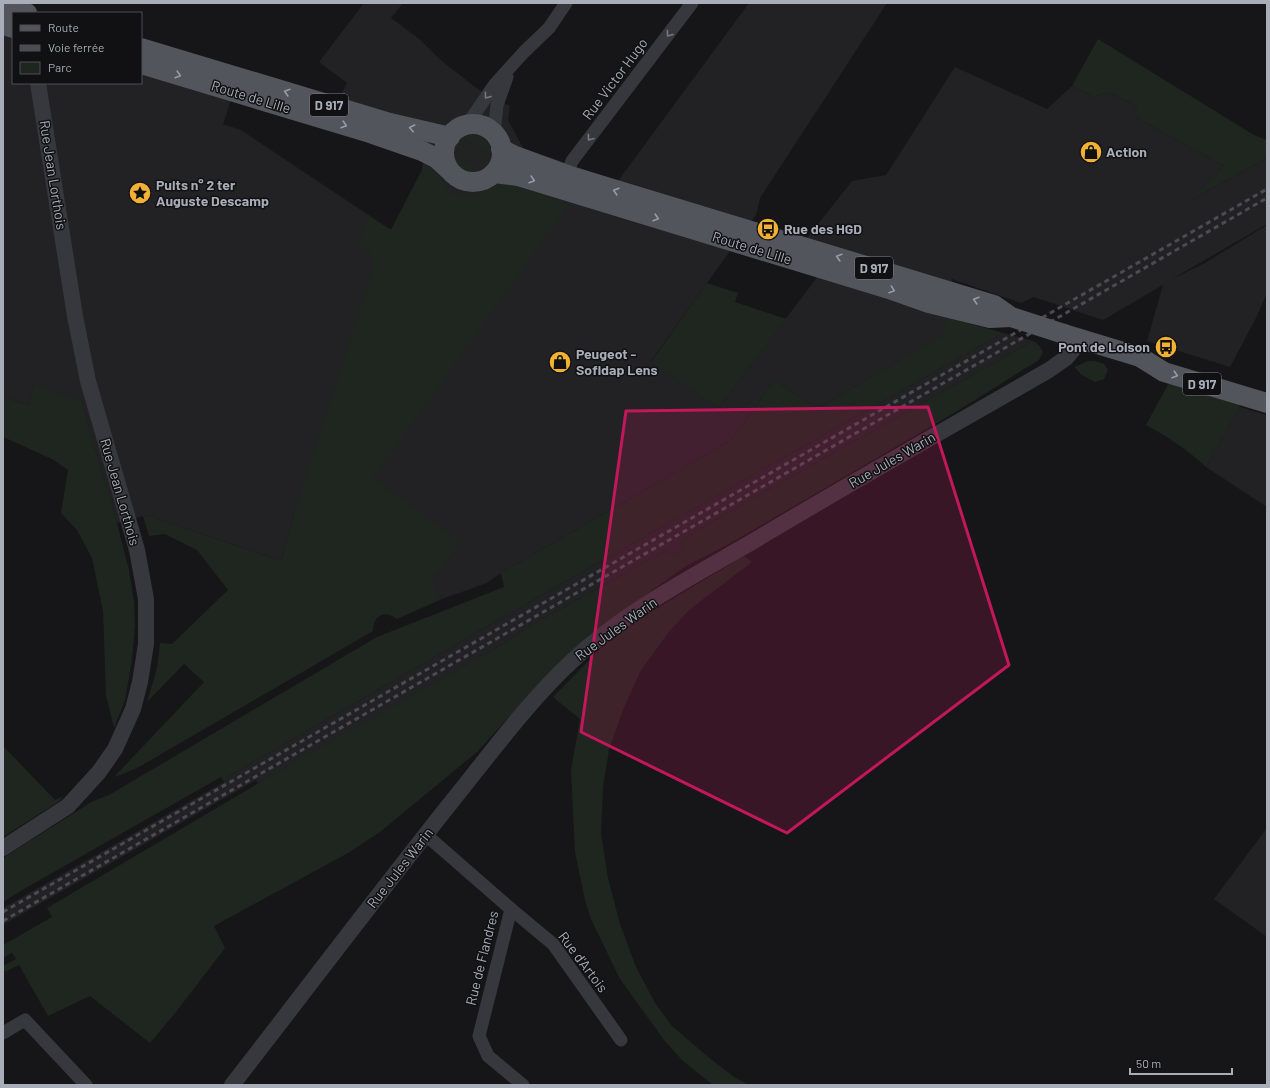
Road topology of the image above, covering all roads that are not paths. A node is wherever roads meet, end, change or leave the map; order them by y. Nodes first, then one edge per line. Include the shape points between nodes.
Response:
1 (566, 3) edge
2 (692, 3) edge
3 (3, 7) edge
4 (24, 12) edge
5 (142, 48) edge
6 (142, 64) edge
7 (510, 68) junction
8 (38, 84) edge
9 (467, 125) junction
10 (450, 137) junction
11 (497, 142) junction
12 (448, 168) junction
13 (494, 173) junction
14 (567, 175) junction
15 (1011, 317) junction
16 (1073, 336) junction
17 (1140, 357) junction
18 (1267, 389) edge
19 (1267, 403) edge
20 (426, 835) junction
21 (3, 848) edge
22 (512, 909) junction
23 (3, 1033) edge
24 (621, 1040) dead end
25 (86, 1085) edge
26 (232, 1085) edge
27 (523, 1085) edge

1 - 7 street via 549,28
2 -> 14 street, Rue Victor Hugo via 572,161
3 - 4 main road
10 -> 5 main road, Route de Lille / D 917 via 390,123
6 -> 12 main road, Route de Lille / D 917 via 370,133 422,151
7 -> 9 street
7 - 11 street via 497,105
8 - 21 street, Rue Jean Lorthois via 75,316 88,381 136,550 146,599 146,644 133,709 115,749 99,772 68,806
9 - 10 main road via 454,131
9 - 11 main road via 482,126
10 - 12 main road via 444,155
11 - 13 main road via 500,161
11 - 14 main road, Route de Lille / D 917 via 514,156
12 - 13 main road via 458,178 470,182 483,180
13 -> 15 main road, Route de Lille / D 917 via 518,176 929,303 990,318
15 -> 14 main road, Route de Lille / D 917 via 994,305 973,298
15 - 16 main road, Route de Lille / D 917, bridge
16 - 17 main road, Route de Lille / D 917
16 - 20 street, Rue Jules Warin via 1066,358 1049,370 628,616 572,661 540,694
17 - 18 main road, Route de Lille / D 917 via 1168,359
17 -> 19 main road, Route de Lille / D 917 via 1164,372
20 - 22 street, Rue de Flandres
20 - 26 street, Rue Jules Warin
22 - 24 street, Rue d'Artois via 552,944
22 - 27 street, Rue de Flandres via 479,1036 488,1056
23 - 25 street via 25,1020

